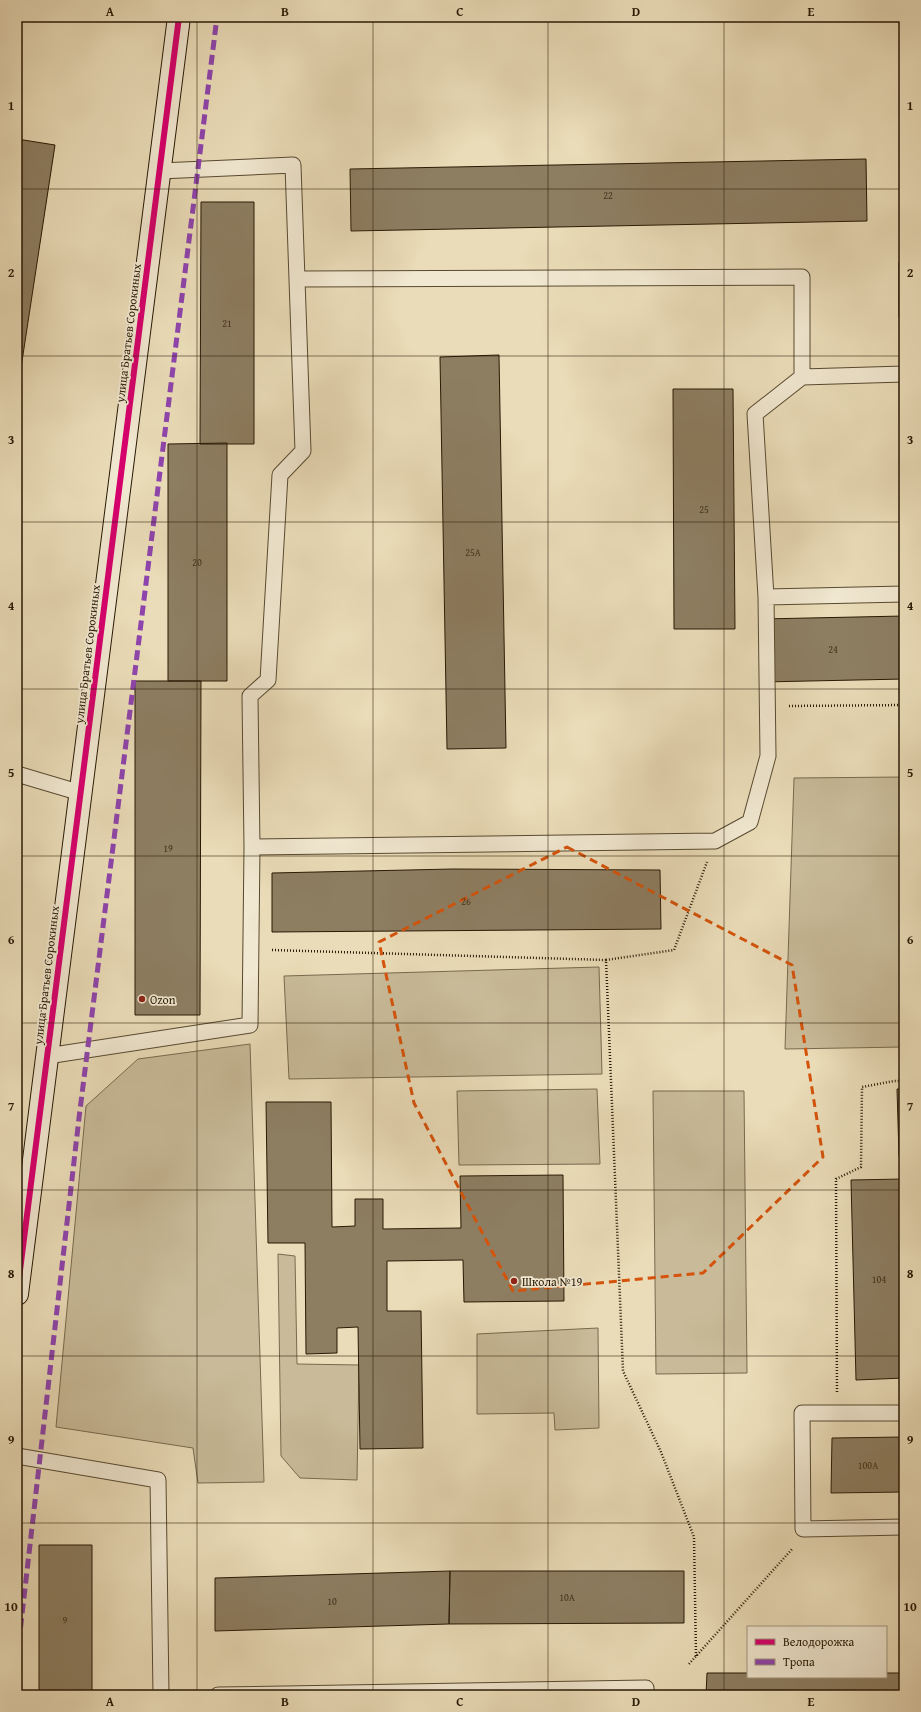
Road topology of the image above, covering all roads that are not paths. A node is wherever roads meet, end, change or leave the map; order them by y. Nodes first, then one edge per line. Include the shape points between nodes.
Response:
1 (178, 17) edge
2 (160, 171) junction
3 (297, 279) junction
4 (904, 374) edge
5 (802, 378) junction
6 (904, 594) edge
7 (766, 597) junction
8 (17, 774) edge
9 (81, 793) junction
10 (252, 847) junction
11 (47, 1056) junction
12 (17, 1294) edge
13 (904, 1413) edge
14 (17, 1456) edge
15 (904, 1527) edge
16 (162, 1695) edge
17 (218, 1695) edge
18 (646, 1695) edge

1 - 2 street, улица Братьев Сорокиных
2 - 3 lane via 293,165
2 - 9 street, улица Братьев Сорокиных
3 - 5 lane via 802,277
3 - 10 lane via 303,451 280,475 268,680 250,696
4 - 5 lane
5 - 7 lane via 755,414
6 - 7 lane
7 - 10 lane via 768,756 750,822 715,841
8 - 9 lane
9 - 11 street, улица Братьев Сорокиных
10 - 11 lane via 250,1025
11 - 12 street, улица Братьев Сорокиных
13 - 15 lane via 802,1413 803,1529
14 - 16 lane via 158,1480
17 - 18 lane via 646,1688

